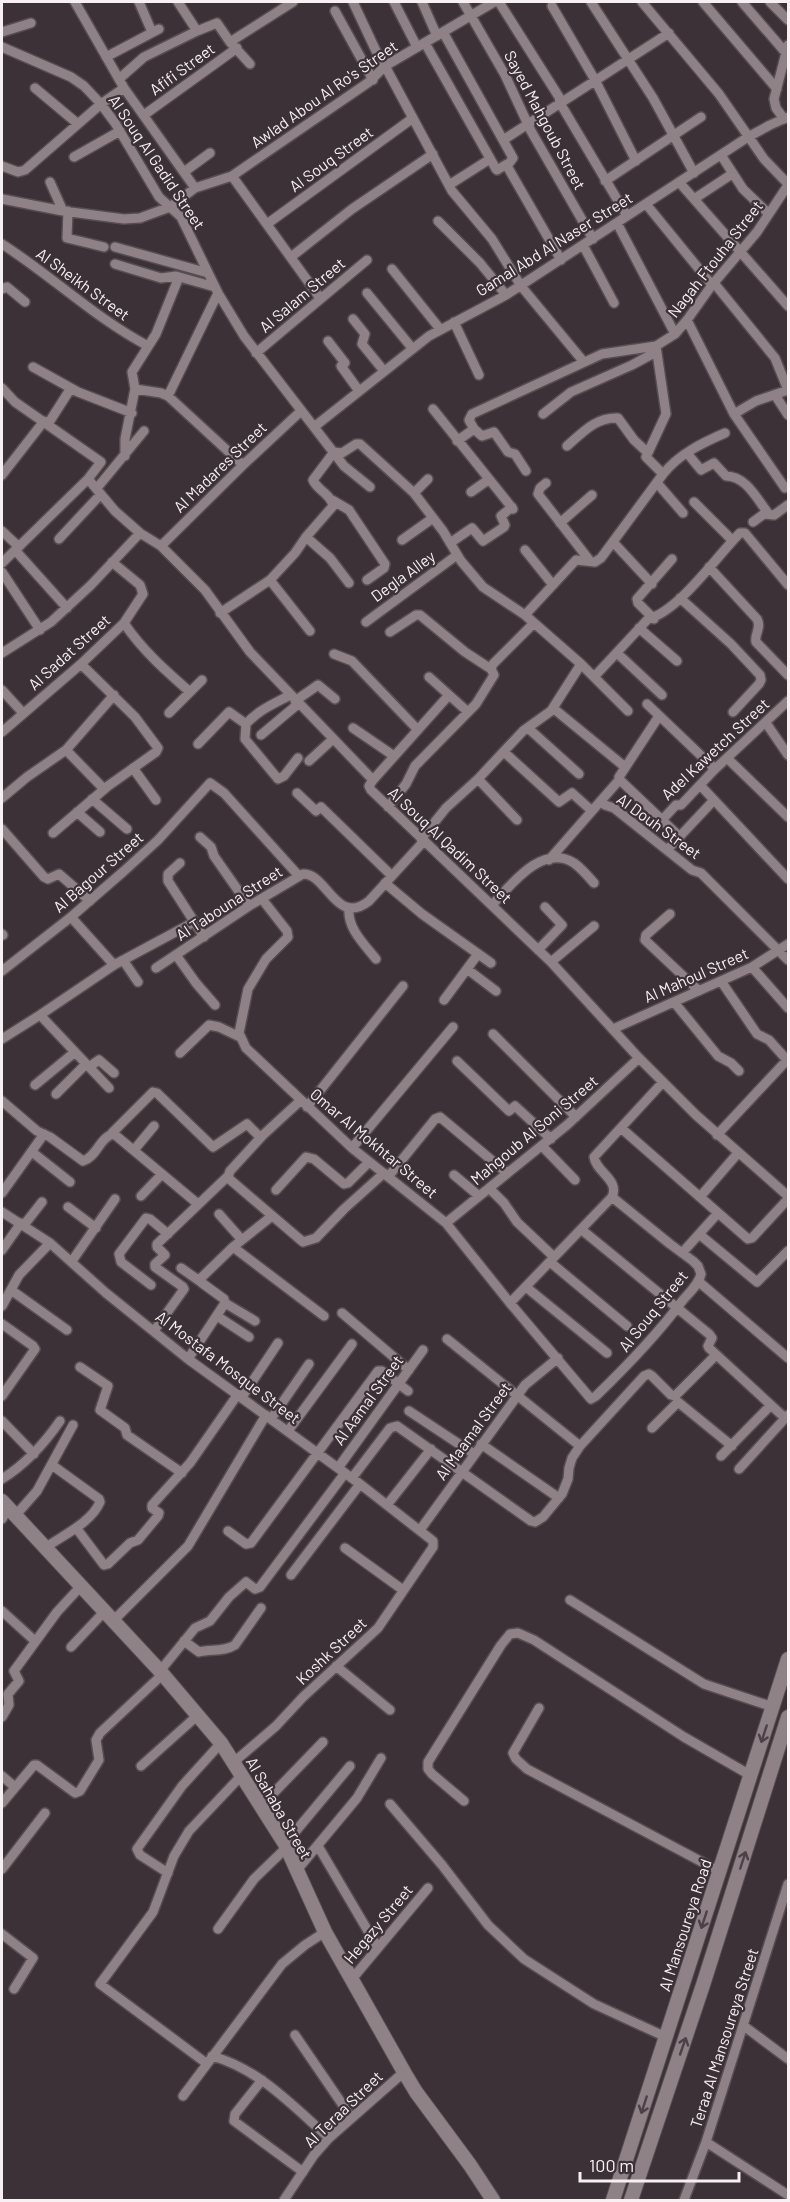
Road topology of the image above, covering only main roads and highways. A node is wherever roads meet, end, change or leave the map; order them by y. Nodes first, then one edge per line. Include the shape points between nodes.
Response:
1 (6, 1511) edge
2 (789, 1659) edge
3 (789, 1717) edge
4 (748, 1781) junction
5 (764, 1793) junction
6 (493, 2200) edge
7 (613, 2200) edge
8 (631, 2200) edge

1 - 6 main road, Al Sahaba Street via 81,1586 222,1743 286,1845 325,1932 404,2072
2 -> 4 main road, Al Mansoureya Road
3 - 5 main road
4 - 5 main road
4 -> 7 main road, Al Mansoureya Road
8 -> 5 main road

